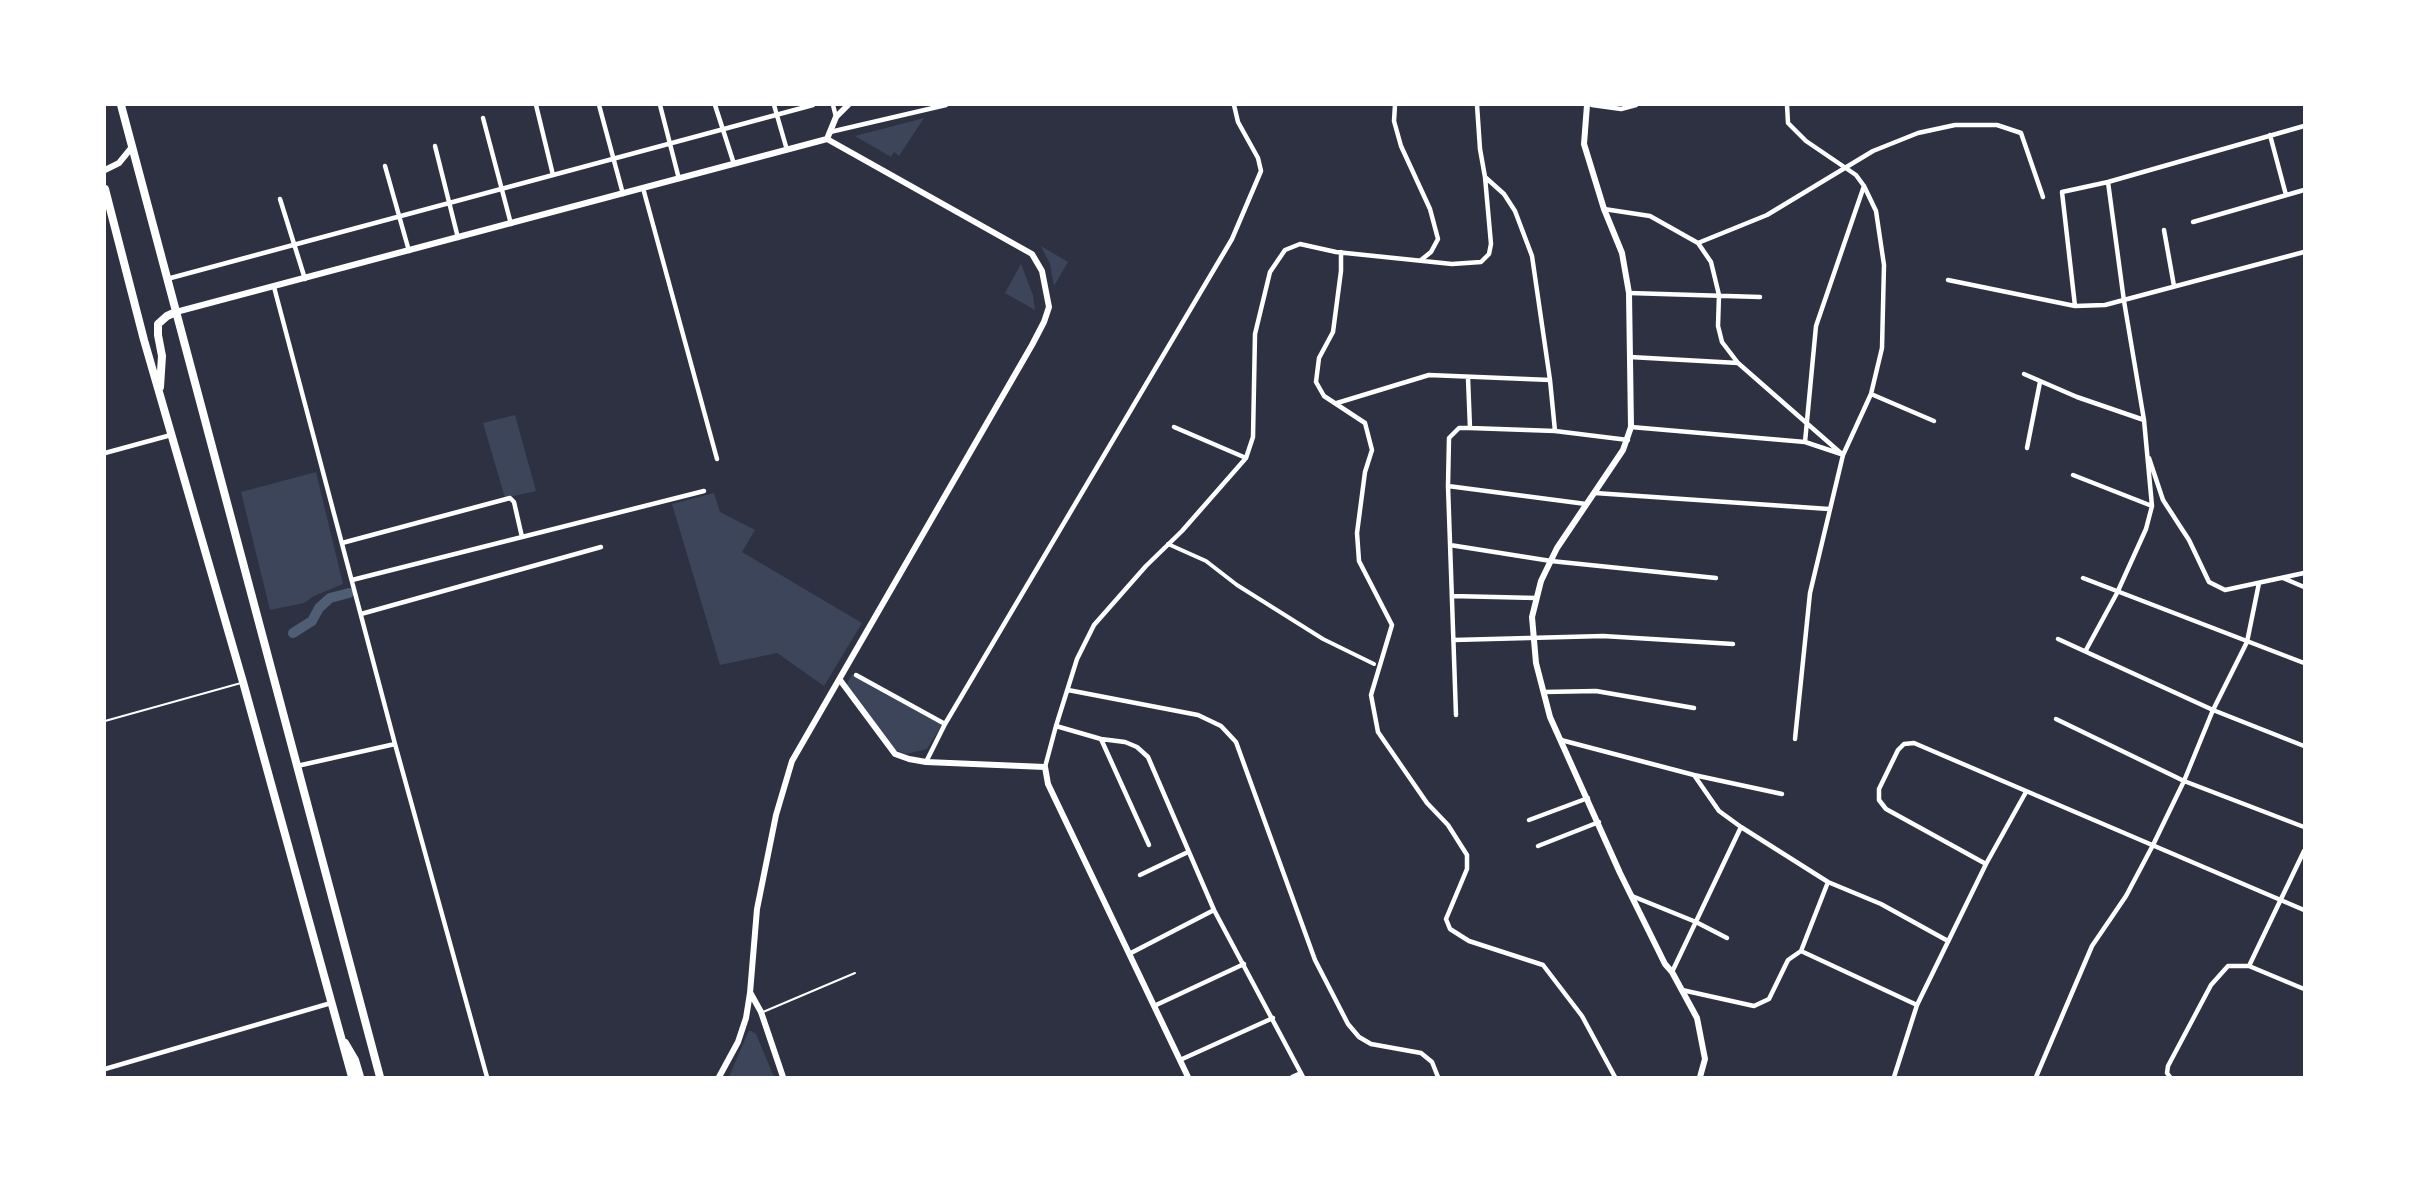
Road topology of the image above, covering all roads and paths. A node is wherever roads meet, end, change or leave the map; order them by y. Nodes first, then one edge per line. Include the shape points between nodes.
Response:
1 (121, 105) edge
2 (536, 105) edge
3 (599, 105) edge
4 (660, 105) edge
5 (715, 105) edge
6 (774, 105) edge
7 (813, 105) edge
8 (833, 105) edge
9 (848, 105) edge
10 (946, 105) edge
11 (1234, 105) edge
12 (1395, 105) edge
13 (1477, 105) edge
14 (1587, 105) edge
15 (1592, 105) edge
16 (1636, 105) edge
17 (1787, 105) edge
18 (777, 115) junction
19 (836, 117) junction
20 (483, 118) dead end
21 (2304, 126) edge
22 (723, 129) junction
23 (830, 132) junction
24 (2270, 135) junction
25 (827, 139) junction
26 (670, 144) junction
27 (435, 146) dead end
28 (132, 147) junction
29 (787, 150) junction
30 (613, 159) junction
31 (734, 164) junction
32 (385, 166) dead end
33 (1844, 168) junction
34 (105, 170) edge
35 (553, 175) junction
36 (1485, 177) junction
37 (679, 179) junction
38 (2108, 182) junction
39 (1864, 186) junction
40 (643, 188) junction
41 (105, 189) edge
42 (501, 189) junction
43 (2304, 190) edge
44 (622, 194) junction
45 (2286, 195) junction
46 (2043, 197) dead end
47 (280, 199) dead end
48 (449, 203) junction
49 (1604, 209) junction
50 (399, 216) junction
51 (2193, 222) dead end
52 (512, 224) junction
53 (2164, 230) dead end
54 (458, 238) junction
55 (1698, 243) junction
56 (296, 244) junction
57 (409, 251) junction
58 (1341, 252) junction
59 (2304, 252) edge
60 (1421, 260) junction
61 (167, 279) junction
62 (305, 279) junction
63 (1948, 280) dead end
64 (2174, 286) junction
65 (274, 287) junction
66 (1629, 293) junction
67 (1719, 295) junction
68 (1760, 297) dead end
69 (2124, 301) junction
70 (2075, 306) junction
71 (176, 312) junction
72 (1630, 357) junction
73 (1738, 363) junction
74 (2024, 374) dead end
75 (1468, 378) junction
76 (1550, 381) junction
77 (2040, 382) junction
78 (1871, 394) junction
79 (160, 395) junction
80 (1337, 403) junction
81 (2144, 420) junction
82 (1934, 421) dead end
83 (1808, 424) junction
84 (1174, 427) dead end
85 (1631, 427) junction
86 (1470, 428) junction
87 (1555, 431) junction
88 (171, 435) junction
89 (1628, 440) junction
90 (1805, 442) junction
91 (2027, 448) dead end
92 (2146, 448) junction
93 (105, 453) edge
94 (1843, 455) junction
95 (1246, 458) junction
96 (717, 459) dead end
97 (2073, 476) dead end
98 (1448, 486) junction
99 (704, 491) dead end
100 (1595, 493) junction
101 (1586, 504) junction
102 (2152, 506) junction
103 (1829, 509) junction
104 (522, 537) junction
105 (342, 543) junction
106 (1168, 544) junction
107 (1450, 545) junction
108 (601, 547) dead end
109 (1551, 561) junction
110 (2304, 573) edge
111 (1716, 578) dead end
112 (2083, 578) dead end
113 (2283, 578) junction
114 (352, 580) junction
115 (2259, 583) junction
116 (2304, 587) edge
117 (2117, 593) junction
118 (1452, 596) junction
119 (1536, 598) junction
120 (361, 614) junction
121 (1535, 639) junction
122 (2058, 639) dead end
123 (1454, 640) junction
124 (2247, 642) junction
125 (1732, 644) dead end
126 (2086, 650) junction
127 (2304, 663) edge
128 (1374, 664) dead end
129 (856, 675) dead end
130 (840, 680) junction
131 (243, 682) junction
132 (1068, 690) junction
133 (1544, 692) junction
134 (1694, 708) dead end
135 (2213, 710) junction
136 (1456, 715) dead end
137 (2056, 719) dead end
138 (105, 721) edge
139 (945, 724) junction
140 (1056, 726) junction
141 (1101, 739) junction
142 (1795, 739) dead end
143 (1561, 740) junction
144 (395, 744) junction
145 (2304, 746) edge
146 (926, 762) junction
147 (297, 766) junction
148 (1045, 767) junction
149 (1694, 775) junction
150 (2184, 781) junction
151 (2026, 792) junction
152 (1782, 794) dead end
153 (1588, 798) junction
154 (1529, 820) dead end
155 (1599, 822) junction
156 (1741, 826) junction
157 (2304, 827) edge
158 (1149, 845) dead end
159 (2153, 845) junction
160 (1538, 846) dead end
161 (2304, 851) edge
162 (1188, 852) junction
163 (1986, 864) junction
164 (1140, 875) dead end
165 (1828, 882) junction
166 (1632, 896) junction
167 (2282, 900) junction
168 (1214, 910) junction
169 (2304, 910) edge
170 (1696, 922) junction
171 (1727, 938) dead end
172 (1948, 942) junction
173 (1801, 951) junction
174 (1129, 954) junction
175 (1244, 964) junction
176 (2249, 966) junction
177 (1672, 972) junction
178 (855, 973) dead end
179 (2304, 989) edge
180 (1682, 990) junction
181 (750, 993) junction
182 (331, 1003) junction
183 (1917, 1005) junction
184 (1154, 1006) junction
185 (761, 1012) junction
186 (1273, 1018) junction
187 (340, 1034) junction
188 (1180, 1060) junction
189 (105, 1069) edge
190 (1302, 1075) edge
191 (2169, 1075) edge
192 (352, 1077) edge
193 (360, 1077) edge
194 (380, 1077) edge
195 (487, 1077) edge
196 (719, 1077) edge
197 (783, 1077) edge
198 (1188, 1077) edge
199 (1292, 1077) edge
200 (1437, 1077) edge
201 (1615, 1077) edge
202 (1700, 1077) edge
203 (1894, 1077) edge
204 (2036, 1077) edge

1 - 28 main road
2 - 35 street
3 - 30 street
4 - 26 street
5 - 22 street
6 - 18 street
7 - 18 street
8 - 19 street
9 - 19 street
10 - 23 street
11 - 139 street via 1261,171 1232,239
12 - 60 street via 1394,121 1401,146 1430,209 1438,239
13 - 36 street
14 - 49 street via 1584,144
15 - 16 street via 1621,109
17 - 33 street via 1788,123
18 - 22 street
18 - 29 street
19 - 23 street
20 - 42 street
21 - 24 street
22 - 26 street
22 - 31 street
23 - 25 street
24 - 38 street
24 - 45 street
25 - 29 street
25 - 130 street via 1032,254 1042,271 1049,307
26 - 30 street
26 - 37 street
27 - 48 street
28 - 34 street via 119,163
28 - 61 main road
29 - 31 street
30 - 35 street
30 - 44 street
31 - 37 street
32 - 50 street
33 - 39 street
33 - 46 street via 1909,136 1955,125 1997,125 2021,133
33 - 55 street via 1767,215
35 - 42 street
36 - 60 street via 1489,254 1473,264
36 - 76 street via 1504,194 1525,232
37 - 40 street
38 - 69 street
38 - 70 street via 2062,192
39 - 78 street via 1876,211 1884,265 1882,348
39 - 83 street via 1816,326
40 - 44 street
40 - 96 street
41 - 79 main road
42 - 48 street
42 - 52 street
43 - 45 street
44 - 52 street
45 - 51 street
47 - 56 street
48 - 50 street
48 - 54 street
49 - 55 street via 1650,216
49 - 66 street via 1622,253
50 - 56 street
50 - 57 street
52 - 54 street
53 - 64 street
54 - 57 street
55 - 67 street via 1712,262
56 - 61 street
56 - 62 street
57 - 62 street
58 - 60 street
58 - 80 street via 1333,333 1319,358 1316,382 1324,396
58 - 95 street via 1300,244 1285,250 1270,272 1255,334 1252,437
59 - 64 street
61 - 71 main road
62 - 65 street
63 - 70 street
64 - 69 street
65 - 71 street
65 - 105 street
66 - 67 street
66 - 72 street
67 - 68 street
67 - 73 street via 1722,342
69 - 70 street
69 - 81 street
71 - 79 main road via 158,324 162,356
71 - 147 main road
72 - 73 street
72 - 85 street
73 - 83 street
74 - 77 street
75 - 76 street
75 - 80 street via 1429,375
75 - 86 street
76 - 87 street
77 - 81 street
77 - 91 street
78 - 82 street
78 - 94 street
79 - 88 main road
80 - 201 street via 1365,423 1372,450 1357,528 1359,561 1392,625 1371,695 1378,732 1467,855 1467,869 1446,919 1450,929 1469,941 1544,965 1582,1016
81 - 92 street
83 - 90 street
83 - 94 street
84 - 95 street
85 - 89 street
85 - 90 street
86 - 87 street
86 - 98 street via 1459,428 1449,438
87 - 89 street
88 - 93 street
88 - 131 main road
89 - 100 street
90 - 94 street
92 - 102 street
92 - 115 street via 2163,500 2189,540 2209,582 2225,590
94 - 103 street
95 - 106 street
97 - 102 street
98 - 101 street
98 - 107 street
99 - 104 street
100 - 101 street
100 - 103 street
101 - 109 street
102 - 117 street via 2146,529
103 - 142 street via 1810,593
104 - 105 street via 513,499
104 - 114 street
105 - 114 street
106 - 128 street via 1206,561 1323,639
106 - 132 street via 1094,625 1077,659
107 - 109 street
107 - 118 street
108 - 120 street
109 - 111 street
109 - 119 street
110 - 113 street
112 - 117 street
113 - 115 street
113 - 116 street
114 - 120 street
115 - 124 street
117 - 124 street
117 - 126 street
118 - 119 street
118 - 123 street
119 - 121 street via 1532,617
120 - 144 street
121 - 123 street
121 - 125 street via 1603,636
121 - 133 street via 1536,663
122 - 126 street
123 - 136 street
124 - 127 street
124 - 135 street
126 - 135 street
129 - 139 street
130 - 146 street via 895,754
130 - 181 street via 792,761 782,791 757,909
131 - 138 lane
131 - 182 main road
132 - 140 street
132 - 200 street via 1198,715 1221,726 1236,742 1315,960 1348,1024 1371,1044 1421,1053 1432,1062
133 - 134 street via 1596,691
133 - 143 street
135 - 145 street
135 - 150 street
137 - 150 street
139 - 146 street
140 - 141 street
140 - 148 street
141 - 158 street
141 - 162 street via 1125,742 1148,757
143 - 149 street
143 - 153 street
144 - 147 street
144 - 195 street
146 - 148 street
147 - 194 main road
148 - 174 street via 1048,784
149 - 152 street
149 - 156 street via 1719,811
150 - 157 street
150 - 159 street
151 - 159 street
151 - 163 street
151 - 163 street via 1914,743 1904,744 1898,750 1879,789 1879,800 1886,809
153 - 154 street
153 - 155 street
155 - 160 street
155 - 166 street
156 - 165 street
156 - 170 street
159 - 167 street
159 - 204 street via 2126,896 2092,946
161 - 167 street
162 - 164 street
162 - 168 street
163 - 172 street
165 - 172 street via 1881,904
165 - 173 street
166 - 170 street
166 - 177 street
167 - 169 street
167 - 176 street
168 - 174 street
168 - 175 street
170 - 171 street
170 - 177 street
172 - 183 street
173 - 180 street via 1788,960 1769,999 1762,1004 1754,1006
173 - 183 street
174 - 184 street
175 - 184 street
175 - 186 street
176 - 179 street
176 - 191 street via 2229,966 2211,985 2168,1066
177 - 180 street
178 - 185 lane
180 - 202 street via 1697,1018 1705,1059
181 - 185 street
181 - 196 street via 738,1042
182 - 187 main road
182 - 189 street
183 - 203 street
184 - 188 street
185 - 197 street
186 - 188 street
186 - 190 street
187 - 192 main road
187 - 193 main road
188 - 198 street
190 - 199 street

